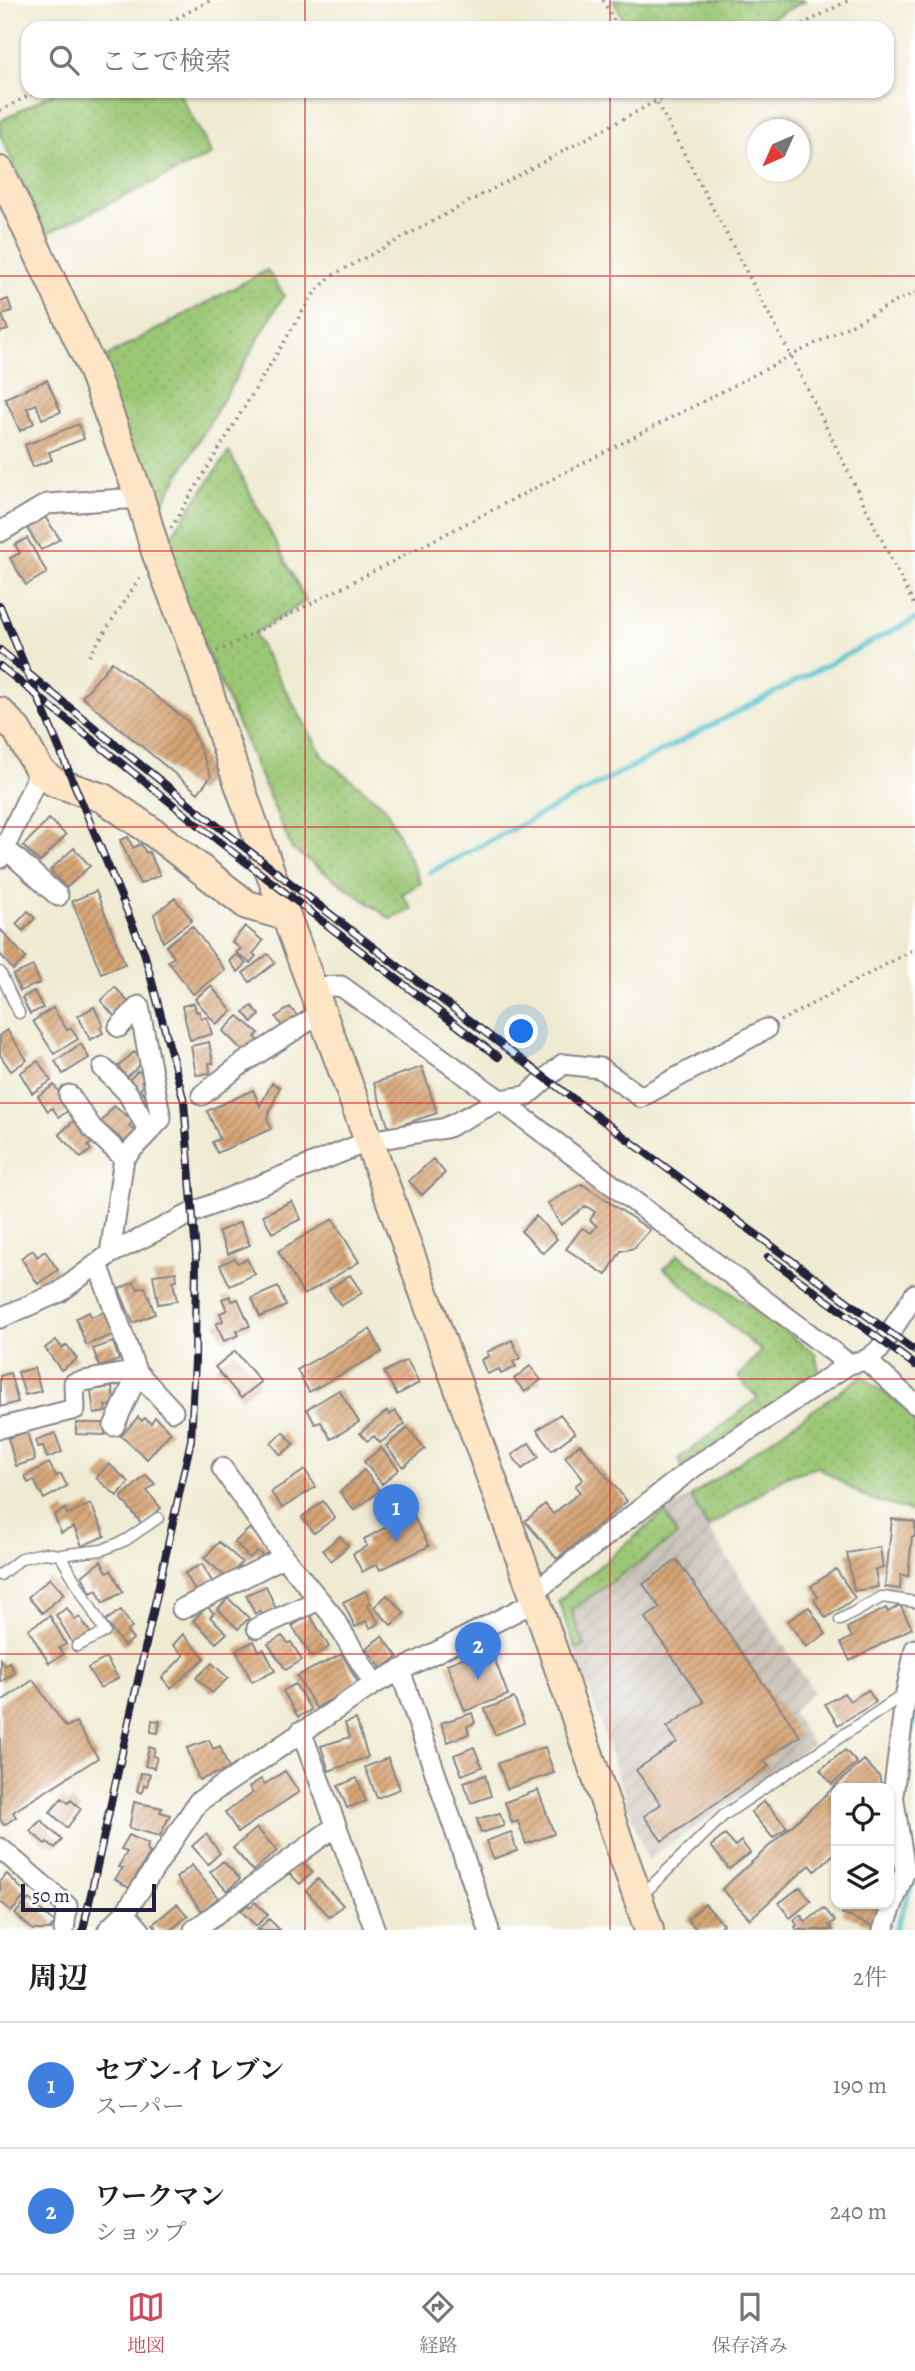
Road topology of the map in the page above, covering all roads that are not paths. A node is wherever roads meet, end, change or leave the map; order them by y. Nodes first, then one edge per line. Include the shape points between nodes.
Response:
1 (0, 172) edge
2 (139, 498) junction
3 (0, 532) edge
4 (0, 712) edge
5 (40, 771) junction
6 (2, 853) edge
7 (58, 896) dead end
8 (286, 916) junction
9 (0, 972) edge
10 (317, 1000) junction
11 (19, 1013) dead end
12 (119, 1027) dead end
13 (766, 1029) road end
14 (103, 1068) dead end
15 (69, 1094) dead end
16 (202, 1095) dead end
17 (500, 1100) junction
18 (149, 1131) junction
19 (369, 1141) junction
20 (124, 1158) junction
21 (104, 1259) junction
22 (915, 1294) edge
23 (0, 1318) edge
24 (858, 1362) junction
25 (137, 1371) junction
26 (915, 1404) edge
27 (173, 1411) dead end
28 (114, 1426) dead end
29 (0, 1429) edge
30 (222, 1468) dead end
31 (158, 1518) dead end
32 (60, 1555) junction
33 (284, 1557) junction
34 (0, 1575) edge
35 (534, 1597) junction
36 (318, 1600) junction
37 (915, 1602) edge
38 (182, 1609) dead end
39 (840, 1620) dead end
40 (257, 1628) dead end
41 (77, 1646) dead end
42 (915, 1649) edge
43 (401, 1670) junction
44 (374, 1684) junction
45 (906, 1693) junction
46 (301, 1731) junction
47 (336, 1826) junction
48 (0, 1848) edge
49 (638, 1899) junction
50 (125, 1913) junction
51 (64, 1930) edge
52 (108, 1930) edge
53 (139, 1930) edge
54 (194, 1930) edge
55 (375, 1930) edge
56 (489, 1930) edge
57 (649, 1930) edge
58 (883, 1930) edge

1 - 2 street via 91,366
2 - 3 street via 47,504
2 - 8 street
4 - 5 street via 17,730
5 - 6 street
5 - 8 street via 54,782 103,798 247,905
6 - 7 street
8 - 10 street
9 - 11 lane
10 - 16 street
10 - 17 street via 341,986
10 - 19 street
12 - 18 street via 139,1006 161,1119
13 - 17 street via 641,1097 600,1068 563,1064 526,1096
14 - 18 street via 127,1092
15 - 20 street via 92,1128
17 - 19 street via 446,1128
17 - 24 street
18 - 20 street
19 - 21 street via 194,1212
19 - 35 street
20 - 21 street
21 - 23 street via 61,1292
21 - 25 street
22 - 24 street via 879,1350
24 - 26 street
24 - 35 street via 694,1467
25 - 27 street
25 - 28 street
25 - 29 street via 74,1383 75,1409
30 - 33 street
31 - 32 lane via 102,1550
32 - 34 lane via 22,1558
32 - 41 lane via 105,1632
33 - 36 street
33 - 38 street
35 - 43 street
35 - 49 street
36 - 40 street
36 - 44 street
37 - 39 lane via 881,1597
42 - 45 street
43 - 44 street
43 - 56 street
44 - 46 street
45 - 49 lane via 724,1815
45 - 58 street via 893,1795 905,1871
46 - 47 street
46 - 50 street via 198,1802
47 - 54 street
47 - 55 street
48 - 51 street via 68,1906
49 - 57 street
50 - 52 street
50 - 53 street

